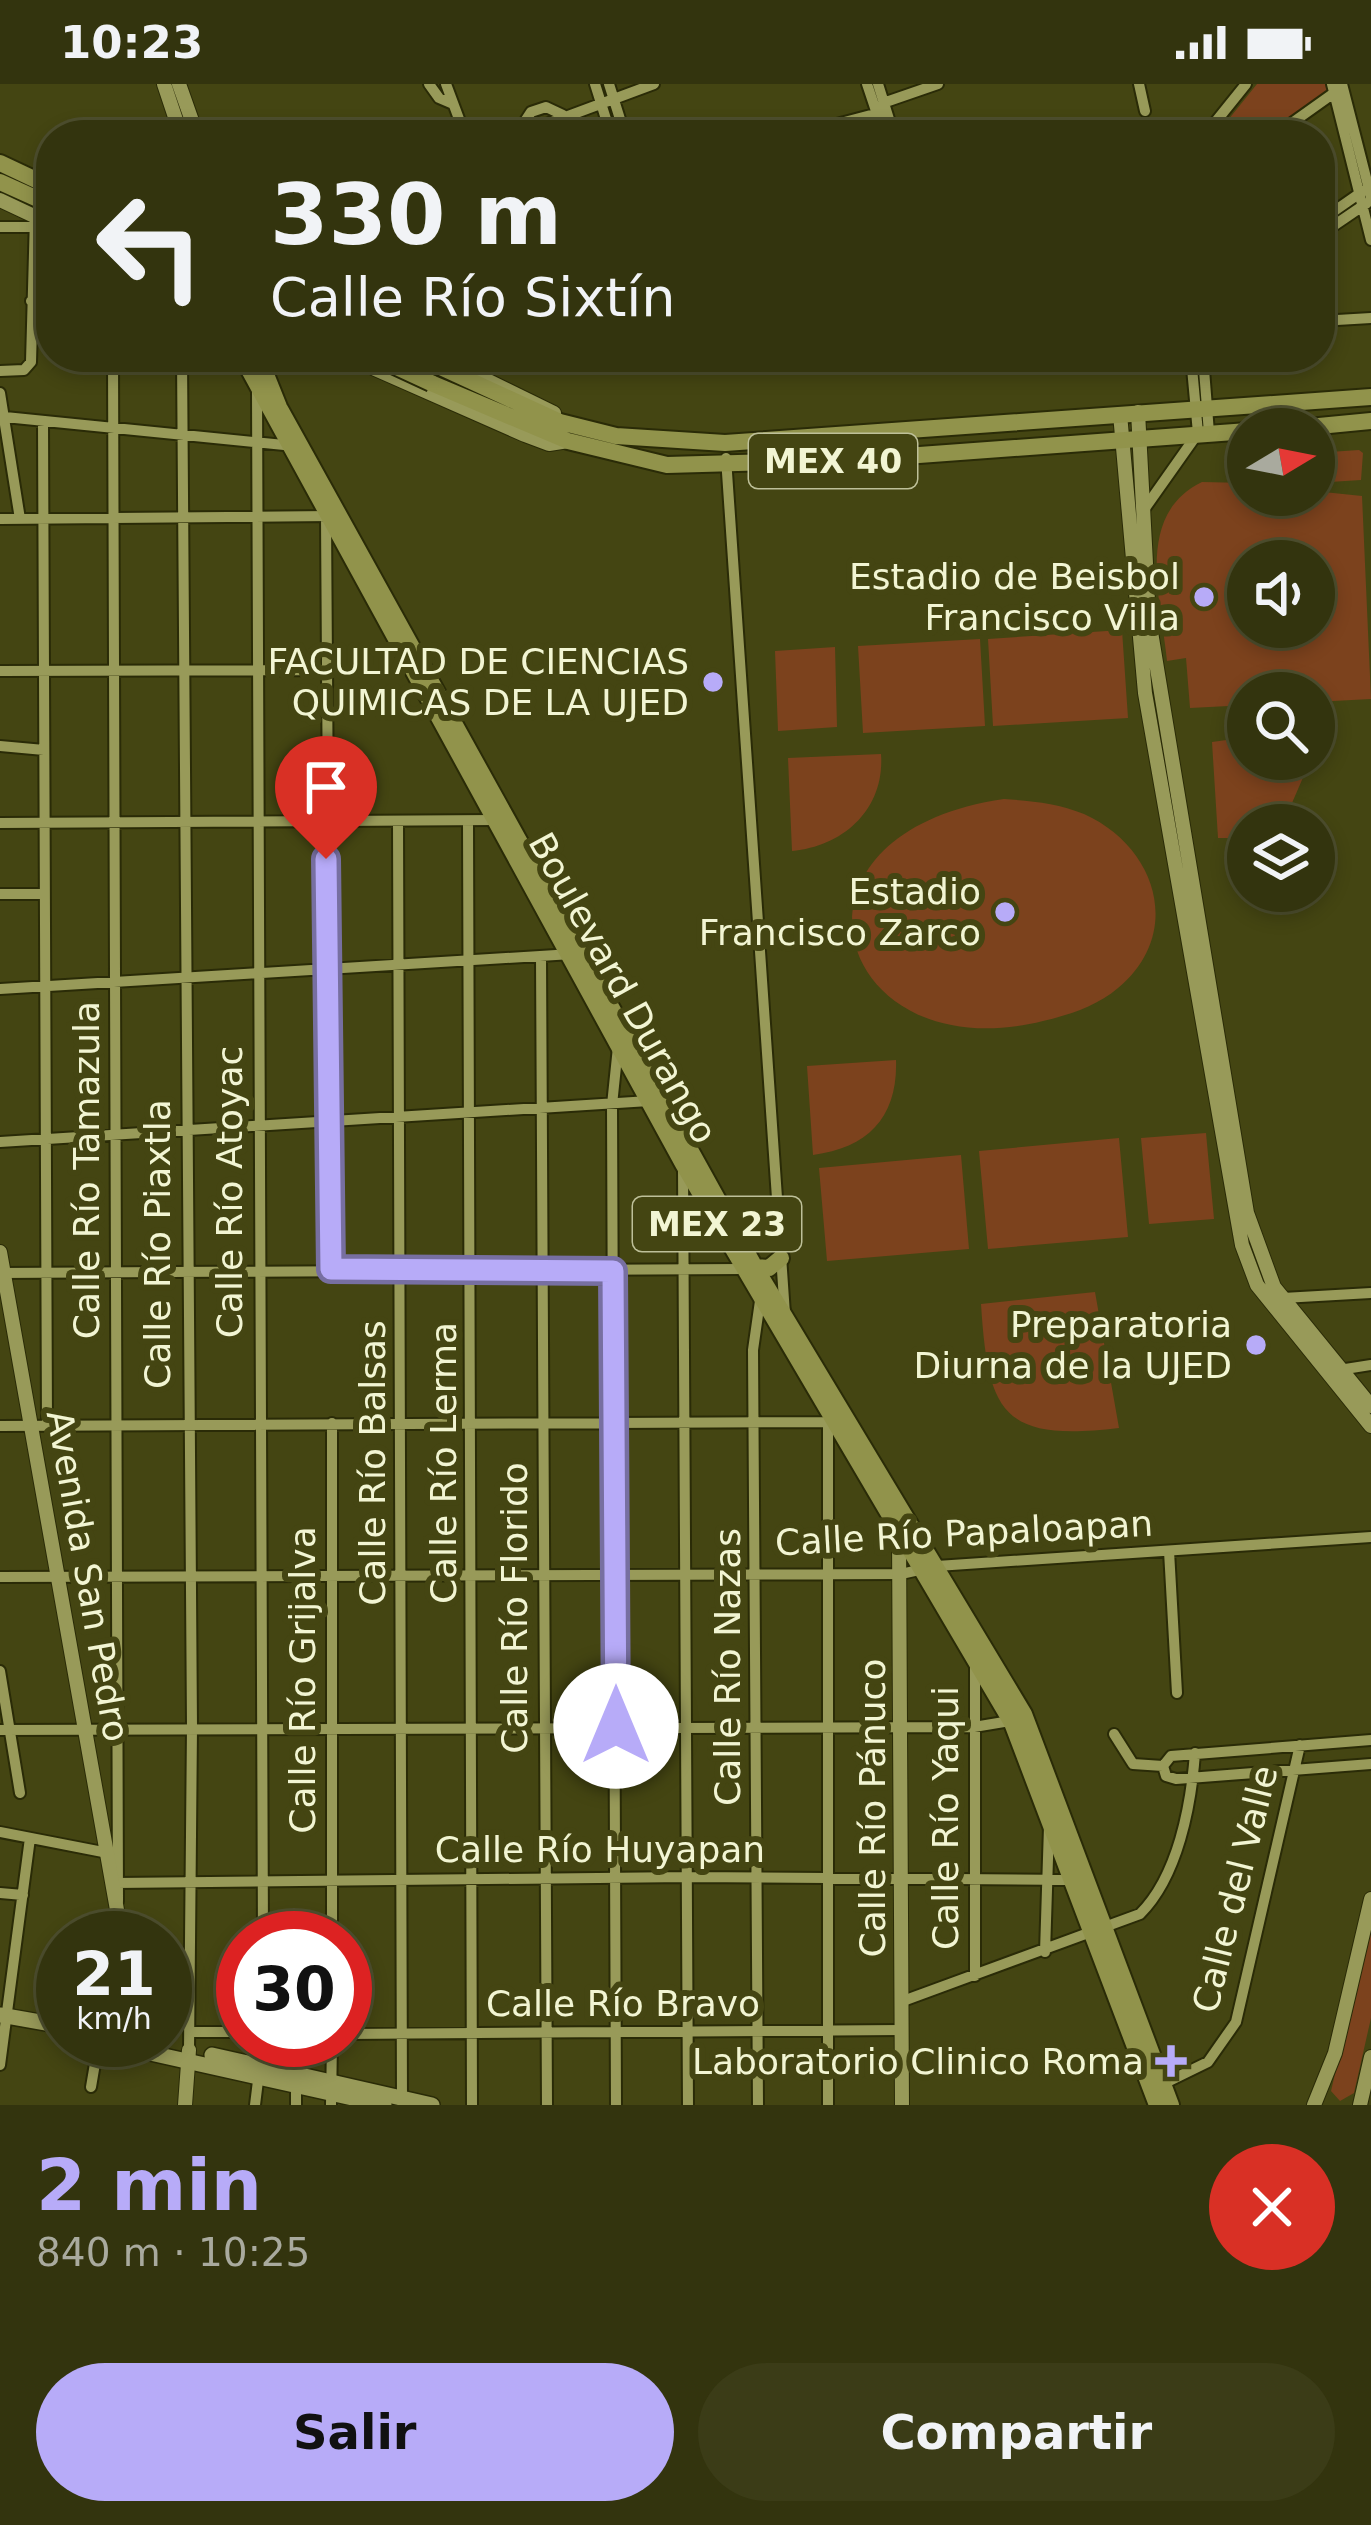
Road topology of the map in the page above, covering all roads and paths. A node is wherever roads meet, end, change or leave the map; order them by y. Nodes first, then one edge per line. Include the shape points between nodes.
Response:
1 (164, 84) edge
2 (178, 84) edge
3 (429, 84) edge
4 (446, 84) edge
5 (595, 84) edge
6 (654, 84) edge
7 (867, 84) edge
8 (878, 84) edge
9 (938, 84) edge
10 (1139, 84) edge
11 (1246, 84) edge
12 (1339, 88) edge
13 (608, 94) edge
14 (453, 104) junction
15 (882, 110) junction
16 (1145, 111) dead end
17 (176, 120) edge
18 (191, 120) edge
19 (459, 120) edge
20 (551, 120) edge
21 (847, 120) edge
22 (883, 120) edge
23 (887, 120) edge
24 (1217, 120) edge
25 (1295, 120) edge
26 (0, 160) edge
27 (36, 176) edge
28 (0, 182) edge
29 (1367, 195) edge
30 (36, 199) edge
31 (0, 200) edge
32 (1335, 213) edge
33 (35, 222) junction
34 (1335, 222) edge
35 (0, 227) edge
36 (1371, 240) edge
37 (32, 301) junction
38 (36, 301) edge
39 (1371, 318) edge
40 (1335, 321) edge
41 (0, 371) edge
42 (113, 372) edge
43 (182, 372) edge
44 (248, 372) edge
45 (265, 372) edge
46 (436, 372) edge
47 (438, 372) edge
48 (1195, 372) edge
49 (1203, 372) edge
50 (256, 392) junction
51 (0, 393) edge
52 (1371, 397) edge
53 (1203, 407) junction
54 (1129, 413) junction
55 (5, 417) junction
56 (43, 421) junction
57 (1371, 421) edge
58 (1335, 424) edge
59 (112, 429) junction
60 (1227, 432) edge
61 (1203, 433) junction
62 (1130, 437) junction
63 (182, 439) junction
64 (725, 443) junction
65 (255, 445) junction
66 (294, 446) junction
67 (726, 467) junction
68 (1142, 512) junction
69 (333, 516) junction
70 (112, 517) junction
71 (182, 518) junction
72 (0, 519) edge
73 (20, 519) junction
74 (44, 519) junction
75 (254, 519) junction
76 (1130, 527) junction
77 (1142, 621) junction
78 (326, 670) junction
79 (0, 671) edge
80 (255, 671) junction
81 (42, 672) junction
82 (182, 673) junction
83 (112, 674) junction
84 (0, 746) edge
85 (44, 750) junction
86 (499, 820) junction
87 (326, 821) junction
88 (398, 821) junction
89 (468, 821) junction
90 (0, 823) edge
91 (257, 823) junction
92 (44, 824) junction
93 (113, 824) junction
94 (185, 824) junction
95 (1180, 853) junction
96 (0, 894) edge
97 (44, 894) junction
98 (574, 954) junction
99 (541, 957) junction
100 (468, 963) junction
101 (398, 968) junction
102 (326, 972) junction
103 (257, 974) junction
104 (187, 978) junction
105 (116, 981) junction
106 (44, 987) junction
107 (0, 989) edge
108 (618, 1047) junction
109 (656, 1101) junction
110 (612, 1105) junction
111 (540, 1111) junction
112 (470, 1113) junction
113 (401, 1117) junction
114 (329, 1122) junction
115 (257, 1127) junction
116 (186, 1132) junction
117 (115, 1136) junction
118 (684, 1139) junction
119 (46, 1140) junction
120 (0, 1142) edge
121 (682, 1164) junction
122 (0, 1252) edge
123 (781, 1258) junction
124 (749, 1268) junction
125 (260, 1269) junction
126 (331, 1269) junction
127 (401, 1269) junction
128 (472, 1269) junction
129 (542, 1271) junction
130 (613, 1271) junction
131 (49, 1272) junction
132 (188, 1272) junction
133 (2, 1273) edge
134 (117, 1273) junction
135 (682, 1273) junction
136 (1371, 1293) edge
137 (1283, 1298) junction
138 (760, 1301) junction
139 (783, 1326) junction
140 (1371, 1365) edge
141 (1339, 1370) junction
142 (1371, 1406) edge
143 (832, 1417) junction
144 (756, 1421) junction
145 (542, 1422) junction
146 (614, 1422) junction
147 (683, 1422) junction
148 (260, 1423) junction
149 (332, 1423) junction
150 (401, 1424) junction
151 (472, 1424) junction
152 (0, 1426) edge
153 (39, 1426) junction
154 (116, 1426) junction
155 (188, 1426) junction
156 (1371, 1426) edge
157 (901, 1520) junction
158 (1371, 1537) edge
159 (1169, 1551) junction
160 (929, 1567) junction
161 (263, 1574) junction
162 (473, 1574) junction
163 (544, 1574) junction
164 (616, 1574) junction
165 (686, 1574) junction
166 (756, 1574) junction
167 (901, 1574) junction
168 (190, 1575) junction
169 (333, 1575) junction
170 (402, 1575) junction
171 (827, 1575) junction
172 (0, 1577) edge
173 (57, 1577) junction
174 (118, 1578) junction
175 (975, 1660) junction
176 (0, 1671) edge
177 (1177, 1693) dead end
178 (1018, 1719) junction
179 (262, 1726) junction
180 (404, 1726) junction
181 (474, 1726) junction
182 (616, 1726) junction
183 (685, 1726) junction
184 (759, 1726) junction
185 (902, 1726) junction
186 (192, 1727) junction
187 (332, 1727) junction
188 (544, 1727) junction
189 (829, 1727) junction
190 (974, 1727) junction
191 (121, 1728) junction
192 (86, 1729) junction
193 (6, 1730) edge
194 (1114, 1734) dead end
195 (1371, 1740) edge
196 (1300, 1745) junction
197 (1196, 1754) junction
198 (1371, 1764) edge
199 (1163, 1766) junction
200 (1297, 1769) junction
201 (1193, 1778) junction
202 (20, 1793) dead end
203 (1049, 1817) junction
204 (0, 1832) edge
205 (30, 1838) junction
206 (108, 1853) junction
207 (974, 1876) junction
208 (687, 1877) junction
209 (1045, 1878) junction
210 (263, 1879) junction
211 (404, 1879) junction
212 (757, 1879) junction
213 (827, 1879) junction
214 (191, 1880) junction
215 (331, 1880) junction
216 (474, 1880) junction
217 (545, 1880) junction
218 (617, 1880) junction
219 (902, 1880) junction
220 (1080, 1880) junction
221 (117, 1883) junction
222 (0, 1893) edge
223 (23, 1895) junction
224 (1371, 1899) edge
225 (117, 1911) edge
226 (191, 1911) edge
227 (263, 1911) edge
228 (332, 1911) edge
229 (1100, 1932) junction
230 (1045, 1952) junction
231 (0, 1953) edge
232 (16, 1955) junction
233 (975, 1976) junction
234 (903, 2001) junction
235 (4, 2020) edge
236 (36, 2023) edge
237 (36, 2028) edge
238 (902, 2030) junction
239 (687, 2031) junction
240 (758, 2031) junction
241 (546, 2032) junction
242 (617, 2032) junction
243 (828, 2032) junction
244 (372, 2034) edge
245 (403, 2034) junction
246 (474, 2034) junction
247 (192, 2055) edge
248 (1371, 2057) edge
249 (0, 2065) edge
250 (94, 2067) edge
251 (187, 2067) edge
252 (258, 2067) edge
253 (258, 2070) junction
254 (1163, 2084) junction
255 (296, 2085) junction
256 (91, 2087) dead end
257 (331, 2093) edge
258 (402, 2102) edge
259 (377, 2104) edge
260 (185, 2105) edge
261 (255, 2105) edge
262 (296, 2105) edge
263 (432, 2105) edge
264 (472, 2105) edge
265 (547, 2105) edge
266 (616, 2105) edge
267 (688, 2105) edge
268 (758, 2105) edge
269 (828, 2105) edge
270 (902, 2105) edge
271 (1156, 2105) edge
272 (1171, 2105) edge
273 (1314, 2105) edge
274 (1360, 2105) edge

1 - 17 street
2 - 18 street
3 - 14 street
4 - 14 street
5 - 13 street
6 - 13 street
7 - 15 street
8 - 15 street
9 - 15 street
10 - 16 street
11 - 24 street
12 - 25 street
12 - 29 street
13 - 20 street
14 - 19 street
15 - 21 street
15 - 22 street
15 - 23 street
26 - 27 main road
28 - 30 main road
29 - 32 street
29 - 34 street
29 - 36 street
31 - 33 street
33 - 35 street
33 - 37 street
37 - 38 street
37 - 41 street via 32,362
39 - 40 street
42 - 59 street, Calle Río Tamazula
43 - 63 street, Calle Río Piaxtla
44 - 50 main road, Boulevard Durango / MEX 23
45 - 66 main road, Boulevard Durango / MEX 23
46 - 67 main road, MEX 40 via 568,441 667,466
47 - 64 main road, MEX 40 via 616,436
48 - 53 street
49 - 53 street
50 - 65 street, Calle Río Atoyac
50 - 66 main road, Boulevard Durango / MEX 23
51 - 55 street
52 - 53 main road, MEX 40
53 - 54 main road, MEX 40
53 - 61 street
54 - 62 street
54 - 64 main road, MEX 40
55 - 56 street
55 - 73 street
56 - 59 street
56 - 74 street
57 - 58 main road
59 - 63 street
59 - 70 street, Calle Río Tamazula
60 - 61 main road, MEX 40
61 - 62 main road, MEX 40
61 - 68 street
62 - 67 main road, MEX 40
62 - 68 street
62 - 76 street
63 - 65 street
63 - 71 street, Calle Río Piaxtla
64 - 67 street
65 - 66 street
65 - 75 street, Calle Río Atoyac
66 - 69 main road, Boulevard Durango / MEX 23
67 - 123 street
68 - 76 street
68 - 77 street
69 - 75 street
69 - 78 street
69 - 86 main road, Boulevard Durango / MEX 23
70 - 71 street
70 - 74 street
70 - 83 street, Calle Río Tamazula
71 - 75 street
71 - 82 street, Calle Río Piaxtla
72 - 73 street
73 - 74 street
74 - 81 street
75 - 80 street, Calle Río Atoyac
76 - 77 street
77 - 95 street
78 - 80 street
78 - 87 street
79 - 81 street
80 - 82 street
80 - 91 street, Calle Río Atoyac
81 - 83 street
81 - 85 street
82 - 83 street
82 - 94 street, Calle Río Piaxtla
83 - 93 street, Calle Río Tamazula
84 - 85 street
85 - 92 street
86 - 89 street
86 - 98 main road, Boulevard Durango / MEX 23
87 - 88 street
87 - 91 street
87 - 102 street
88 - 89 street
88 - 101 street, Calle Río Balsas
89 - 100 street, Calle Río Lerma
90 - 92 street
91 - 94 street
91 - 103 street, Calle Río Atoyac
92 - 93 street
92 - 97 street
93 - 94 street
93 - 105 street, Calle Río Tamazula
94 - 104 street, Calle Río Piaxtla
95 - 137 street via 1247,1213 1263,1267
95 - 156 street via 1249,1269
96 - 97 street
97 - 106 street
98 - 99 street
98 - 108 main road, Boulevard Durango / MEX 23
98 - 109 main road, Boulevard Durango / MEX 23
99 - 100 street
99 - 111 street, Calle Río Florido
100 - 101 street
100 - 112 street, Calle Río Lerma
101 - 102 street
101 - 113 street, Calle Río Balsas
102 - 103 street
102 - 114 street
103 - 104 street
103 - 115 street, Calle Río Atoyac
104 - 105 street
104 - 116 street, Calle Río Piaxtla
105 - 106 street
105 - 117 street, Calle Río Tamazula
106 - 107 street
106 - 119 street
108 - 109 main road, Boulevard Durango / MEX 23
108 - 110 street
109 - 110 street
109 - 118 main road, Boulevard Durango / MEX 23
109 - 121 main road, Boulevard Durango / MEX 23
110 - 111 street
110 - 130 street
111 - 112 street
111 - 129 street, Calle Río Florido
112 - 113 street
112 - 128 street, Calle Río Lerma
113 - 114 street
113 - 127 street, Calle Río Balsas
114 - 115 street
114 - 126 street
115 - 116 street
115 - 125 street, Calle Río Atoyac
116 - 117 street
116 - 132 street, Calle Río Piaxtla
117 - 119 street
117 - 134 street, Calle Río Tamazula
118 - 121 street
118 - 124 main road, Boulevard Durango / MEX 23
119 - 120 street
119 - 131 street
121 - 124 main road, Boulevard Durango / MEX 23
121 - 135 street
122 - 133 street, Avenida San Pedro
123 - 124 main road
123 - 139 street
124 - 135 street
124 - 138 main road, Boulevard Durango / MEX 23
124 - 139 main road, Boulevard Durango / MEX 23
125 - 126 street
125 - 132 street
125 - 148 street, Calle Río Atoyac
126 - 127 street
127 - 128 street
127 - 150 street, Calle Río Balsas
128 - 129 street
128 - 151 street, Calle Río Lerma
129 - 130 street
129 - 145 street, Calle Río Florido
130 - 135 street
130 - 146 street
131 - 133 street
131 - 134 street
131 - 153 street
132 - 134 street
132 - 155 street, Calle Río Piaxtla
133 - 153 street, Avenida San Pedro
134 - 154 street, Calle Río Tamazula
135 - 147 street
136 - 137 street
137 - 141 street
138 - 139 main road, Boulevard Durango / MEX 23
138 - 144 street, Calle Río Nazas
139 - 143 main road, Boulevard Durango / MEX 23
140 - 141 street
141 - 142 street
143 - 144 street
143 - 157 main road, Boulevard Durango / MEX 23
143 - 171 street
144 - 147 street
144 - 166 street, Calle Río Nazas
145 - 146 street
145 - 151 street
145 - 163 street, Calle Río Florido
146 - 147 street
146 - 164 street
147 - 165 street
148 - 149 street
148 - 155 street
148 - 161 street, Calle Río Atoyac
149 - 150 street
149 - 169 street, Calle Río Grijalva
150 - 151 street
150 - 170 street, Calle Río Balsas
151 - 162 street, Calle Río Lerma
152 - 153 street
153 - 154 street
153 - 173 street, Avenida San Pedro
154 - 155 street
154 - 174 street, Calle Río Tamazula
155 - 168 street, Calle Río Piaxtla
157 - 160 main road, Boulevard Durango / MEX 23
157 - 167 street, Calle Río Pánuco
158 - 159 street, Calle Río Papaloapan
159 - 160 street, Calle Río Papaloapan
159 - 177 street
160 - 167 street, Calle Río Papaloapan
160 - 175 main road, Boulevard Durango / MEX 23
160 - 178 main road, Boulevard Durango / MEX 23
161 - 168 street, Calle Río Papaloapan
161 - 169 street, Calle Río Papaloapan
161 - 179 street, Calle Río Atoyac
162 - 163 street, Calle Río Papaloapan
162 - 170 street, Calle Río Papaloapan
162 - 181 street, Calle Río Lerma
163 - 164 street, Calle Río Papaloapan
163 - 188 street, Calle Río Florido
164 - 165 street, Calle Río Papaloapan
164 - 182 street
165 - 166 street, Calle Río Papaloapan
165 - 183 street
166 - 171 street, Calle Río Papaloapan
166 - 184 street, Calle Río Nazas
167 - 171 street, Calle Río Papaloapan
167 - 185 street, Calle Río Pánuco
168 - 174 street, Calle Río Papaloapan
168 - 186 street, Calle Río Piaxtla
169 - 170 street, Calle Río Papaloapan
169 - 187 street, Calle Río Grijalva
170 - 180 street, Calle Río Balsas
171 - 189 street
172 - 173 street, Calle Río Papaloapan
173 - 174 street, Calle Río Papaloapan
173 - 192 street, Avenida San Pedro
174 - 191 street, Calle Río Tamazula
175 - 178 main road, Boulevard Durango / MEX 23
175 - 190 street, Calle Río Yaqui
176 - 193 street
178 - 190 street
178 - 203 main road, Boulevard Durango / MEX 23
178 - 220 main road, Boulevard Durango / MEX 23
179 - 186 street
179 - 187 street
179 - 210 street, Calle Río Atoyac
180 - 181 street
180 - 187 street
180 - 211 street, Calle Río Balsas
181 - 188 street
181 - 216 street, Calle Río Lerma
182 - 183 street
182 - 188 street
182 - 218 street
183 - 184 street
183 - 208 street
184 - 189 street
184 - 212 street, Calle Río Nazas
185 - 189 street
185 - 190 street
185 - 219 street, Calle Río Pánuco
186 - 191 street
186 - 214 street, Calle Río Piaxtla
187 - 215 street, Calle Río Grijalva
188 - 217 street, Calle Río Florido
189 - 213 street
190 - 207 street, Calle Río Yaqui
191 - 192 street
191 - 221 street, Calle Río Tamazula
192 - 193 street
192 - 206 street, Avenida San Pedro
193 - 202 street
194 - 199 street via 1132,1764
195 - 196 street
196 - 197 street
196 - 200 street, Calle del Valle
197 - 199 street via 1171,1756
197 - 201 street
198 - 200 street
199 - 201 street via 1169,1778
200 - 201 street
200 - 254 street, Calle del Valle via 1236,2022 1208,2062
201 - 229 street via 1160,1891 1140,1914
203 - 209 street
203 - 220 main road, Boulevard Durango / MEX 23
204 - 205 street
205 - 206 street
205 - 223 street
206 - 221 street, Avenida San Pedro
207 - 209 street, Calle Río Huyapan
207 - 219 street, Calle Río Huyapan
207 - 233 street, Calle Río Yaqui
208 - 212 street, Calle Río Huyapan
208 - 218 street, Calle Río Huyapan
208 - 239 street
209 - 220 street, Calle Río Huyapan
209 - 230 street
210 - 214 street, Calle Río Huyapan
210 - 215 street, Calle Río Huyapan
210 - 227 street, Calle Río Atoyac
211 - 215 street, Calle Río Huyapan
211 - 216 street, Calle Río Huyapan
211 - 245 street, Calle Río Balsas
212 - 213 street, Calle Río Huyapan
212 - 240 street, Calle Río Nazas
213 - 219 street, Calle Río Huyapan
213 - 243 street
214 - 221 street, Calle Río Huyapan
214 - 226 street, Calle Río Piaxtla
215 - 228 street, Calle Río Grijalva
216 - 217 street, Calle Río Huyapan
216 - 246 street, Calle Río Lerma
217 - 218 street, Calle Río Huyapan
217 - 241 street, Calle Río Florido
218 - 242 street
219 - 234 street, Calle Río Pánuco
220 - 229 main road, Boulevard Durango / MEX 23
221 - 225 street, Avenida San Pedro
222 - 223 street
223 - 232 street
224 - 273 street
229 - 230 street
229 - 254 main road, Boulevard Durango / MEX 23
229 - 271 main road, Boulevard Durango / MEX 23
230 - 233 street
231 - 232 street
232 - 235 street
233 - 234 street
234 - 238 street, Calle Río Pánuco
235 - 236 main road
235 - 237 main road
235 - 249 street
238 - 243 street, Calle Río Bravo
238 - 270 street, Calle Río Pánuco
239 - 240 street, Calle Río Bravo
239 - 242 street, Calle Río Bravo
239 - 267 street
240 - 243 street, Calle Río Bravo
240 - 268 street, Calle Río Nazas
241 - 242 street, Calle Río Bravo
241 - 246 street, Calle Río Bravo
241 - 265 street, Calle Río Florido
242 - 266 street
243 - 269 street
244 - 245 street, Calle Río Bravo
245 - 246 street, Calle Río Bravo
245 - 258 street, Calle Río Balsas
246 - 264 street, Calle Río Lerma
247 - 253 main road
248 - 274 street
250 - 256 street
251 - 260 street
252 - 253 street
253 - 255 main road
253 - 257 main road
253 - 261 street
254 - 272 main road, Boulevard Durango / MEX 23
255 - 257 main road
255 - 262 street
257 - 258 main road
257 - 259 main road
258 - 263 main road

